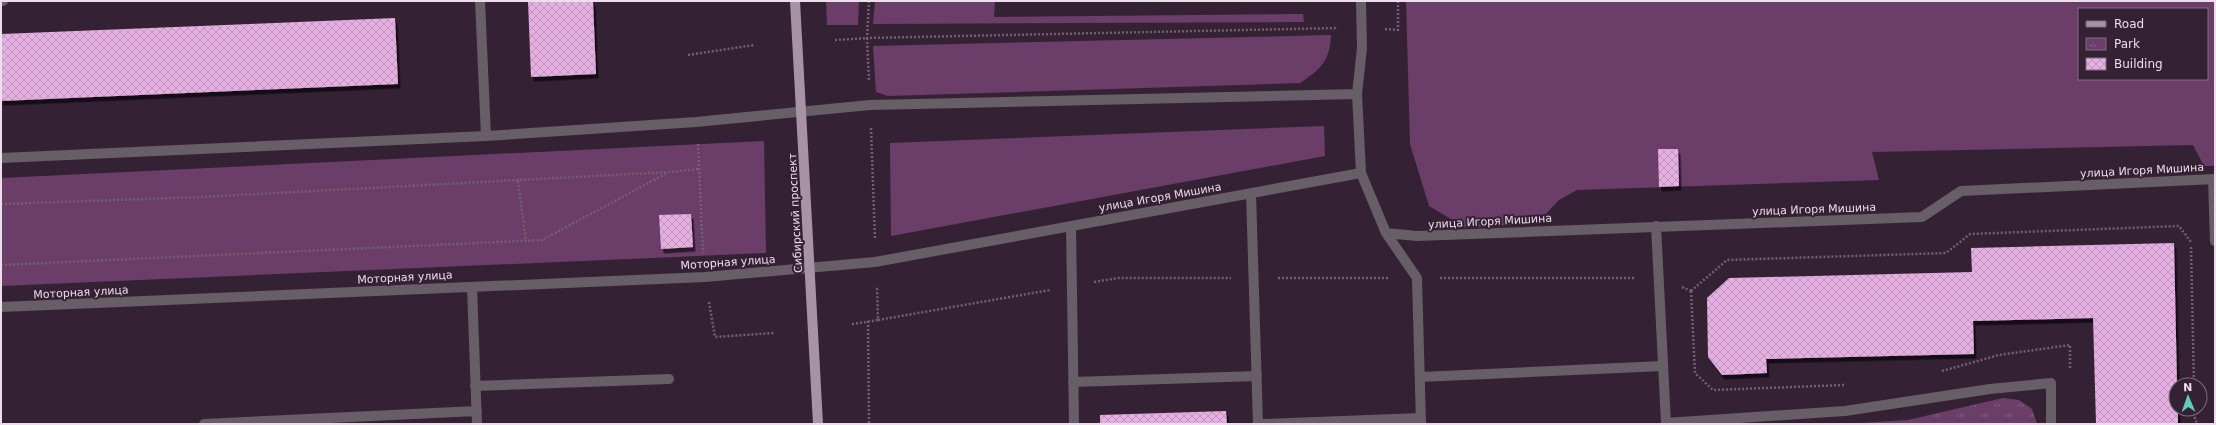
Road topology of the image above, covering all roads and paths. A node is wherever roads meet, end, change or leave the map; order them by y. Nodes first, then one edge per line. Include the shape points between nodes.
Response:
1 (480, 1) edge
2 (795, 1) edge
3 (869, 1) edge
4 (1361, 1) edge
5 (1398, 1) edge
6 (1362, 27) junction
7 (866, 38) junction
8 (835, 40) dead end
9 (754, 45) dead end
10 (688, 55) dead end
11 (869, 85) dead end
12 (1357, 94) junction
13 (802, 112) junction
14 (870, 124) dead end
15 (486, 136) junction
16 (698, 144) dead end
17 (1, 158) edge
18 (699, 169) junction
19 (669, 172) junction
20 (1361, 173) junction
21 (2214, 179) edge
22 (518, 181) junction
23 (1251, 193) junction
24 (1, 204) edge
25 (1071, 226) junction
26 (1656, 226) junction
27 (1386, 233) junction
28 (875, 240) dead end
29 (526, 241) junction
30 (2215, 241) edge
31 (703, 256) dead end
32 (1, 265) edge
33 (809, 267) junction
34 (1253, 278) junction
35 (1416, 278) junction
36 (1659, 278) junction
37 (876, 279) dead end
38 (1072, 286) junction
39 (472, 287) junction
40 (1691, 291) junction
41 (709, 302) dead end
42 (1, 307) edge
43 (878, 320) junction
44 (868, 322) junction
45 (852, 324) dead end
46 (774, 333) dead end
47 (1663, 366) junction
48 (1941, 371) dead end
49 (1257, 376) junction
50 (2071, 376) dead end
51 (1420, 377) junction
52 (2194, 377) edge
53 (669, 379) dead end
54 (1073, 382) junction
55 (1851, 385) dead end
56 (476, 386) junction
57 (477, 411) junction
58 (1421, 421) edge
59 (1666, 423) edge
60 (204, 424) edge
61 (477, 424) edge
62 (818, 424) edge
63 (869, 424) edge
64 (1074, 424) edge
65 (1258, 424) edge
66 (1263, 424) edge
67 (2051, 424) edge

1 - 15 street
2 - 13 main road, Сибирский проспект
3 - 7 path
4 - 6 street
5 - 6 path via 1398,30
6 - 7 path
6 - 12 street
7 - 8 path
7 - 11 path
9 - 10 path
12 - 13 street via 870,105
12 - 20 street
13 - 15 street
13 - 33 main road, Сибирский проспект
14 - 28 path
15 - 17 street
16 - 18 path
18 - 19 path
18 - 31 path
19 - 22 path
19 - 29 path via 542,240
20 - 23 street, улица Игоря Мишина
20 - 27 street
21 - 26 street, улица Игоря Мишина via 1961,191 1922,217
21 - 30 street
22 - 24 path
22 - 29 path
23 - 25 street, улица Игоря Мишина
23 - 34 street
25 - 33 street, улица Игоря Мишина via 875,262
25 - 38 street
26 - 27 street, улица Игоря Мишина via 1417,236
26 - 36 street
27 - 35 street
29 - 32 path
33 - 39 street, Моторная улица via 705,277
33 - 62 main road, Сибирский проспект
34 - 35 path
34 - 38 path via 1118,278
34 - 49 street
35 - 36 path
35 - 51 street
36 - 40 path
36 - 47 street
37 - 43 path
38 - 43 path
38 - 54 street
39 - 42 street, Моторная улица
39 - 56 street
40 - 52 path via 1727,260 1946,253 1970,234 2178,226 2191,241
40 - 55 path via 1695,373 1713,390
41 - 46 path via 715,337
43 - 44 path
44 - 45 path
44 - 63 path
47 - 51 street
47 - 59 street
48 - 50 path via 1999,355 2070,345
49 - 54 street
49 - 65 street
51 - 58 street
53 - 56 street
54 - 64 street
56 - 57 street
57 - 60 street
57 - 61 street
58 - 66 street
59 - 67 street via 1845,411 1990,389 2051,383

